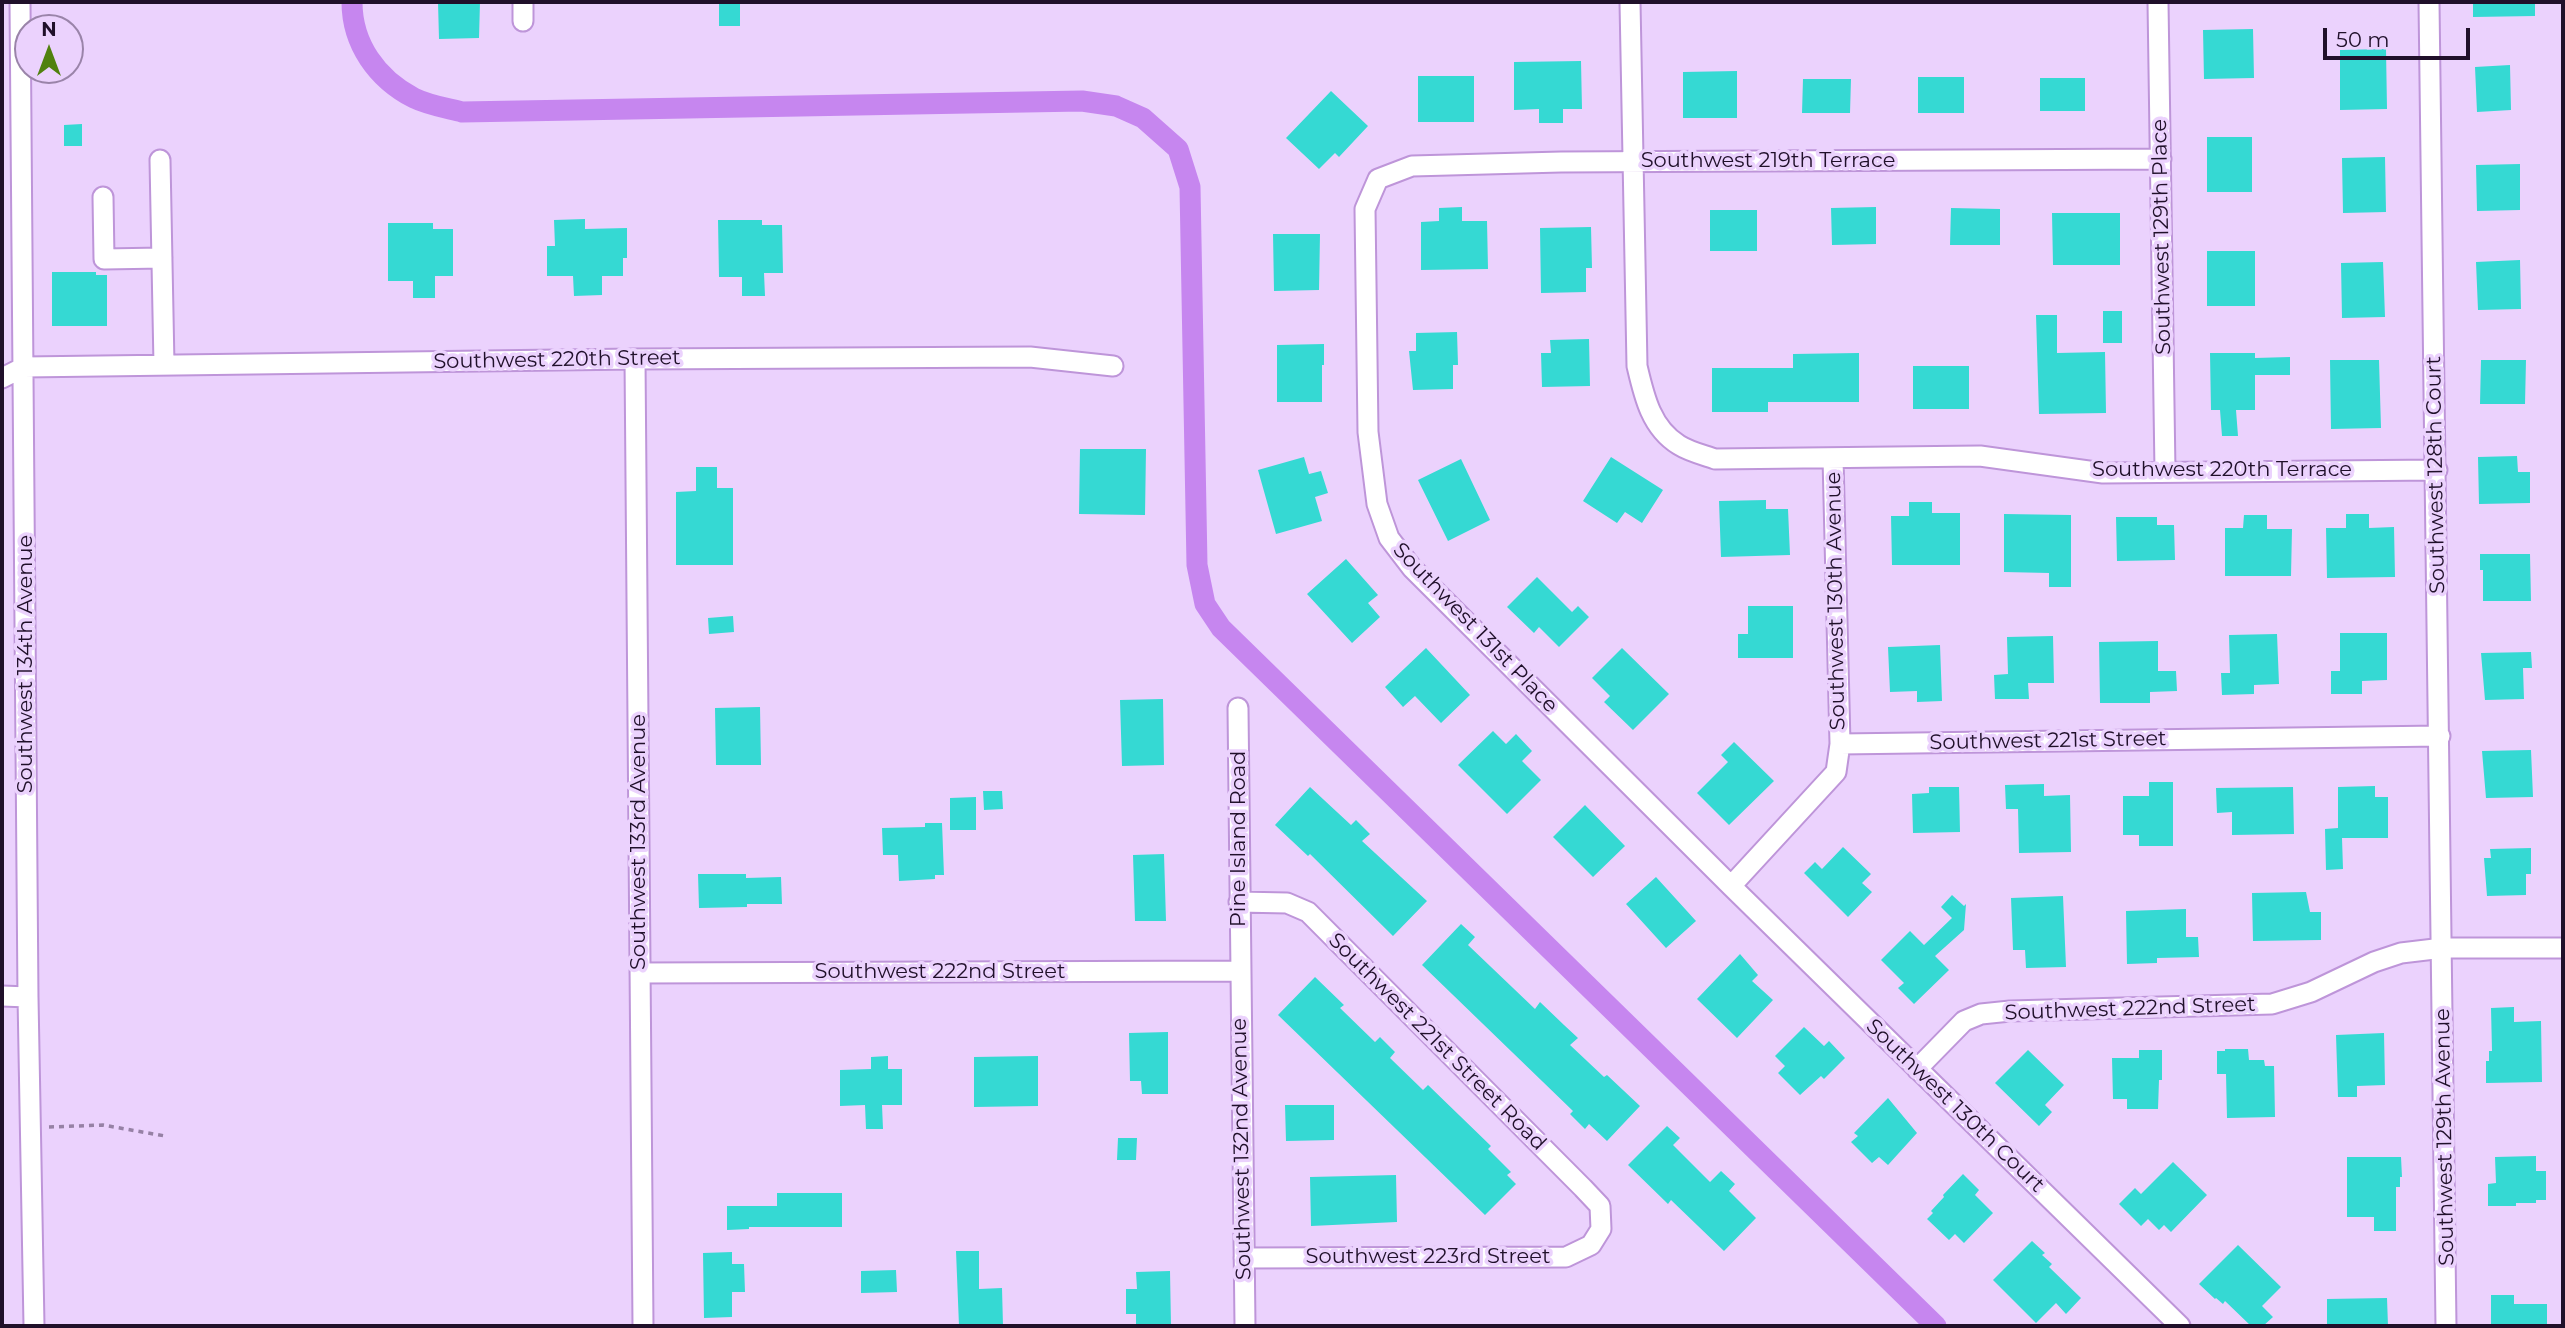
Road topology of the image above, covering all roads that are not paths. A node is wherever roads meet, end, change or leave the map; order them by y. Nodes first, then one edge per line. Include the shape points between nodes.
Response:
1 (20, 2) edge
2 (1630, 2) edge
3 (2158, 2) edge
4 (2429, 2) edge
5 (2161, 159) junction
6 (160, 160) dead end
7 (1633, 162) junction
8 (1378, 179) joint
9 (103, 197) dead end
10 (162, 258) junction
11 (635, 359) junction
12 (164, 365) junction
13 (1113, 366) dead end
14 (24, 367) junction
15 (2, 378) edge
16 (1833, 458) junction
17 (2437, 470) junction
18 (2165, 472) junction
19 (1238, 708) dead end
20 (2440, 736) junction
21 (1840, 744) junction
22 (1731, 886) junction
23 (1239, 902) junction
24 (2443, 948) junction
25 (2563, 948) edge
26 (1240, 971) junction
27 (640, 973) junction
28 (2, 996) edge
29 (28, 997) junction
30 (1917, 1069) junction
31 (1601, 1229) joint
32 (1244, 1258) junction
33 (34, 1326) edge
34 (643, 1326) edge
35 (1245, 1326) edge
36 (2180, 1326) edge
37 (2446, 1326) edge

1 - 14 street, Southwest 134th Avenue
2 - 7 street
3 - 5 street, Southwest 129th Place
4 - 17 street, Southwest 128th Court
5 - 7 street, Southwest 219th Terrace
5 - 18 street, Southwest 129th Place
6 - 10 street
7 - 8 street, Southwest 219th Terrace via 1412,166
7 - 16 street, Southwest 220th Terrace via 1637,366 1658,426 1679,445 1715,459
8 - 22 street, Southwest 131st Place via 1365,209 1367,432 1377,503 1390,538 1412,568
9 - 10 street via 104,259
10 - 12 street
11 - 12 street, Southwest 220th Street
11 - 13 street, Southwest 220th Street via 1030,357
11 - 27 street, Southwest 133rd Avenue
12 - 14 street, Southwest 220th Street
14 - 15 street, Southwest 220th Street
14 - 29 street, Southwest 134th Avenue
16 - 18 street, Southwest 220th Terrace via 1980,457 2103,473
16 - 21 street, Southwest 130th Avenue
17 - 18 street, Southwest 220th Terrace
17 - 20 street, Southwest 128th Court
19 - 23 street, Pine Island Road
20 - 21 street, Southwest 221st Street
20 - 24 street, Southwest 128th Court
21 - 22 street via 1836,772
22 - 30 street, Southwest 130th Court
23 - 26 street, Pine Island Road
23 - 31 street, Southwest 221st Street Road via 1287,902 1308,912 1600,1206
24 - 25 street, Southwest 222nd Street
24 - 30 street, Southwest 222nd Street via 2374,962 2311,992 2272,1004 1981,1014 1964,1021
24 - 37 street, Southwest 129th Avenue
26 - 27 street, Southwest 222nd Street
26 - 32 street, Southwest 132nd Avenue
27 - 34 street, Southwest 133rd Avenue
28 - 29 street
29 - 33 street, Southwest 134th Avenue
30 - 36 street, Southwest 130th Court
31 - 32 street, Southwest 223rd Street via 1591,1245 1566,1257
32 - 35 street, Southwest 132nd Avenue

